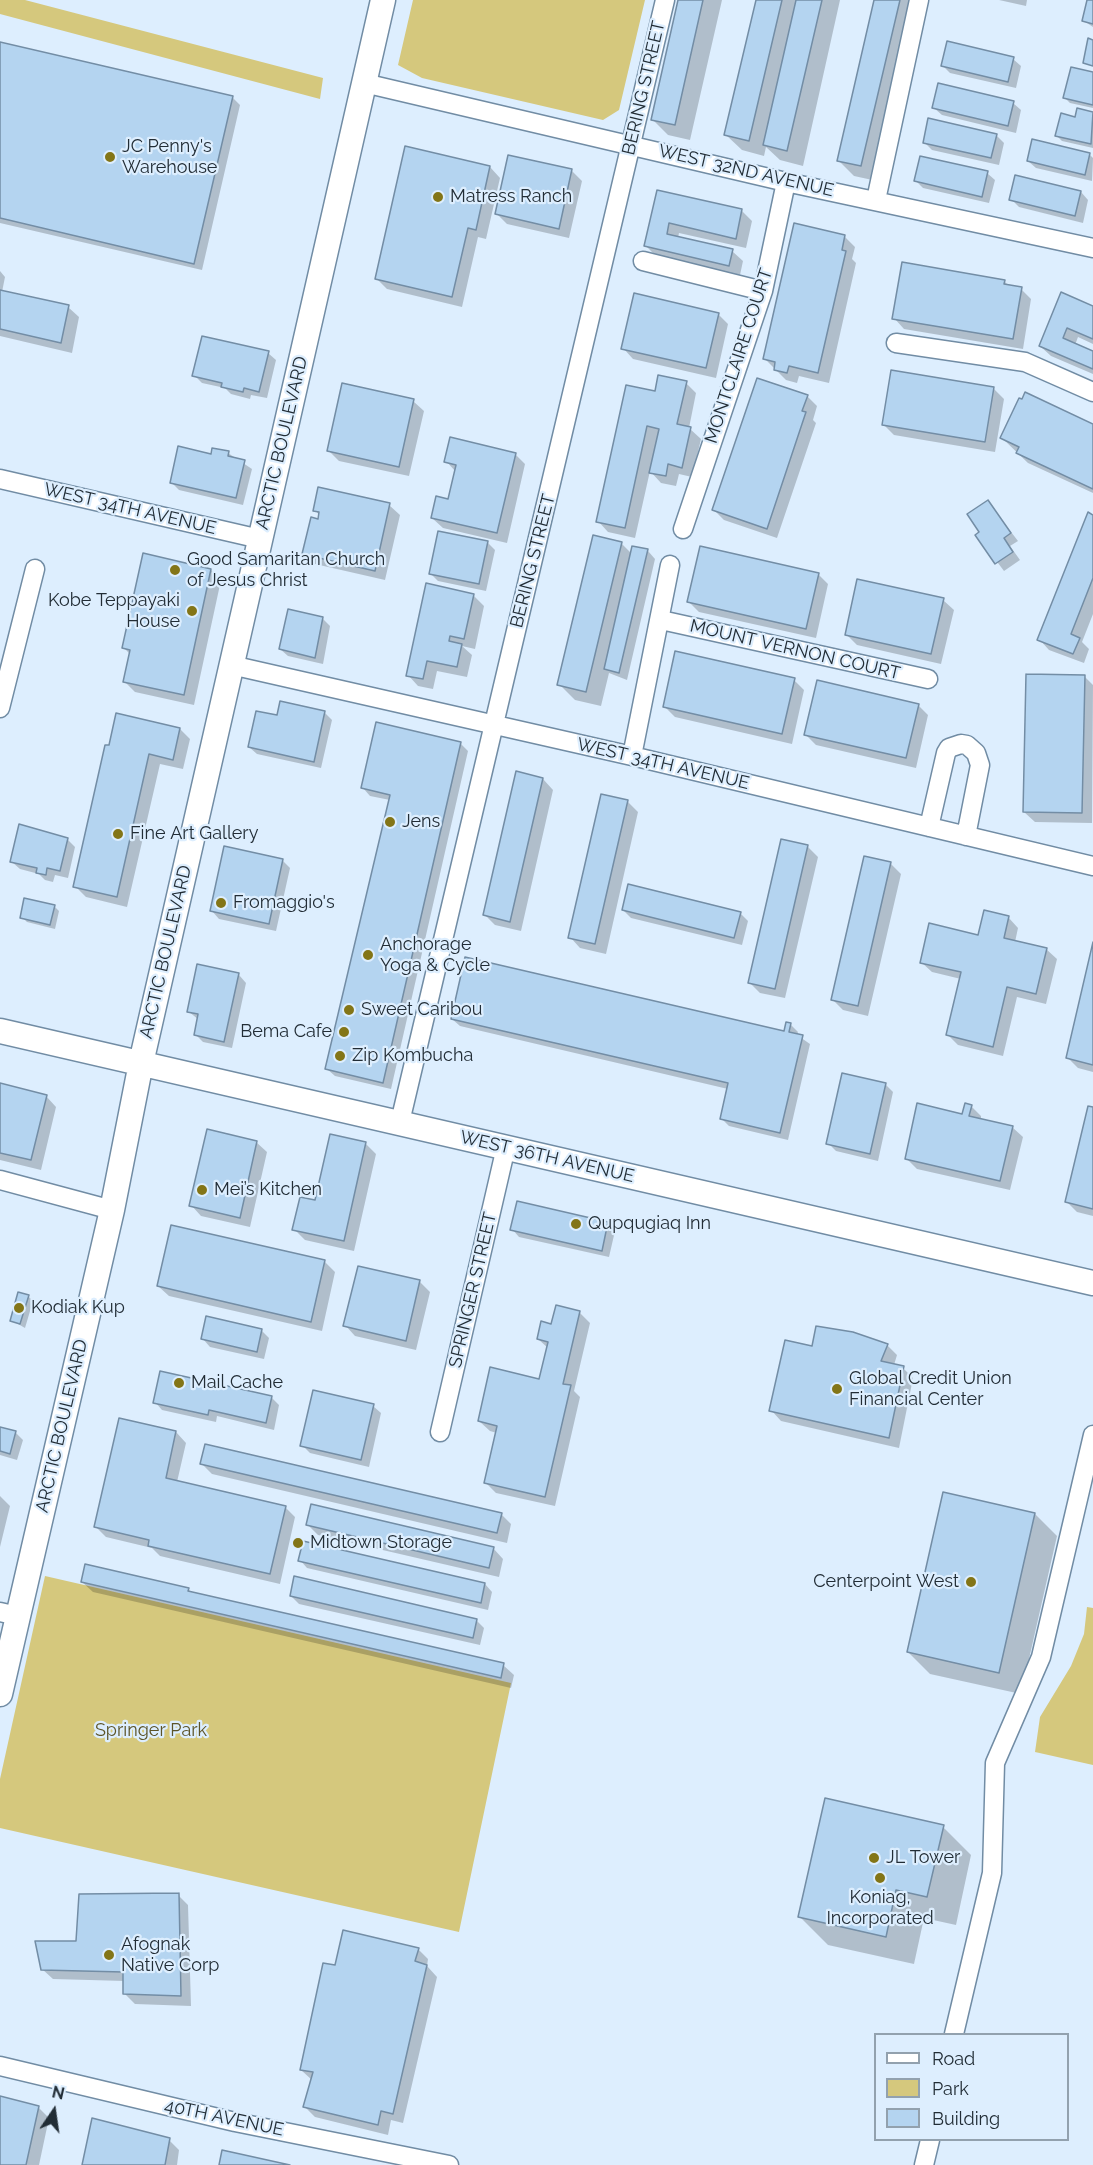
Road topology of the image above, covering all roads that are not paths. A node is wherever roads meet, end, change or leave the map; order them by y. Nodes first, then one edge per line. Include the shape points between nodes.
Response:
1 (383, 0) edge
2 (665, 0) edge
3 (919, 0) edge
4 (364, 83) junction
5 (631, 145) junction
6 (786, 182) junction
7 (876, 200) junction
8 (1093, 248) edge
9 (643, 261) dead end
10 (763, 291) junction
11 (896, 344) dead end
12 (1093, 392) edge
13 (0, 479) edge
14 (683, 529) dead end
15 (260, 539) junction
16 (670, 565) dead end
17 (35, 568) dead end
18 (661, 620) junction
19 (231, 665) junction
20 (928, 679) dead end
21 (0, 708) edge
22 (493, 726) junction
23 (632, 756) junction
24 (929, 827) junction
25 (966, 836) junction
26 (1093, 866) edge
27 (0, 1031) edge
28 (141, 1063) junction
29 (400, 1122) junction
30 (506, 1147) junction
31 (0, 1180) edge
32 (112, 1210) junction
33 (1093, 1283) edge
34 (440, 1432) dead end
35 (1093, 1435) edge
36 (9, 1614) edge
37 (0, 1694) edge
38 (954, 2033) edge
39 (0, 2066) edge
40 (930, 2141) edge
41 (449, 2165) edge
42 (924, 2165) edge

1 - 4 main road, ARCTIC BOULEVARD
2 - 5 street, BERING STREET
3 - 7 street
4 - 5 street, WEST 32ND AVENUE
4 - 15 main road, ARCTIC BOULEVARD
5 - 6 street, WEST 32ND AVENUE
5 - 22 street, BERING STREET
6 - 7 street, WEST 32ND AVENUE
6 - 10 street, MONTCLAIRE COURT
7 - 8 street, WEST 32ND AVENUE
9 - 10 street
10 - 14 street, MONTCLAIRE COURT
11 - 12 street via 1025,362
13 - 15 street, WEST 34TH AVENUE
15 - 19 main road, ARCTIC BOULEVARD
16 - 18 street
17 - 21 street
18 - 20 street, MOUNT VERNON COURT
18 - 23 street
19 - 22 street, WEST 34TH AVENUE
19 - 28 main road, ARCTIC BOULEVARD
22 - 23 street, WEST 34TH AVENUE
22 - 29 street, BERING STREET
23 - 24 street, WEST 34TH AVENUE
24 - 25 street, WEST 34TH AVENUE
24 - 25 street via 946,753 955,746 967,745 980,759 980,765
25 - 26 street, WEST 34TH AVENUE
27 - 28 main road, WEST 36TH AVENUE
28 - 29 main road, WEST 36TH AVENUE
28 - 32 main road, ARCTIC BOULEVARD
29 - 30 main road, WEST 36TH AVENUE
30 - 33 main road, WEST 36TH AVENUE
30 - 34 street, SPRINGER STREET
31 - 32 street
32 - 36 main road, ARCTIC BOULEVARD
35 - 38 street via 1041,1657 995,1763 992,1873
36 - 37 main road, ARCTIC BOULEVARD
39 - 41 street, 40TH AVENUE via 235,2122
40 - 42 street

